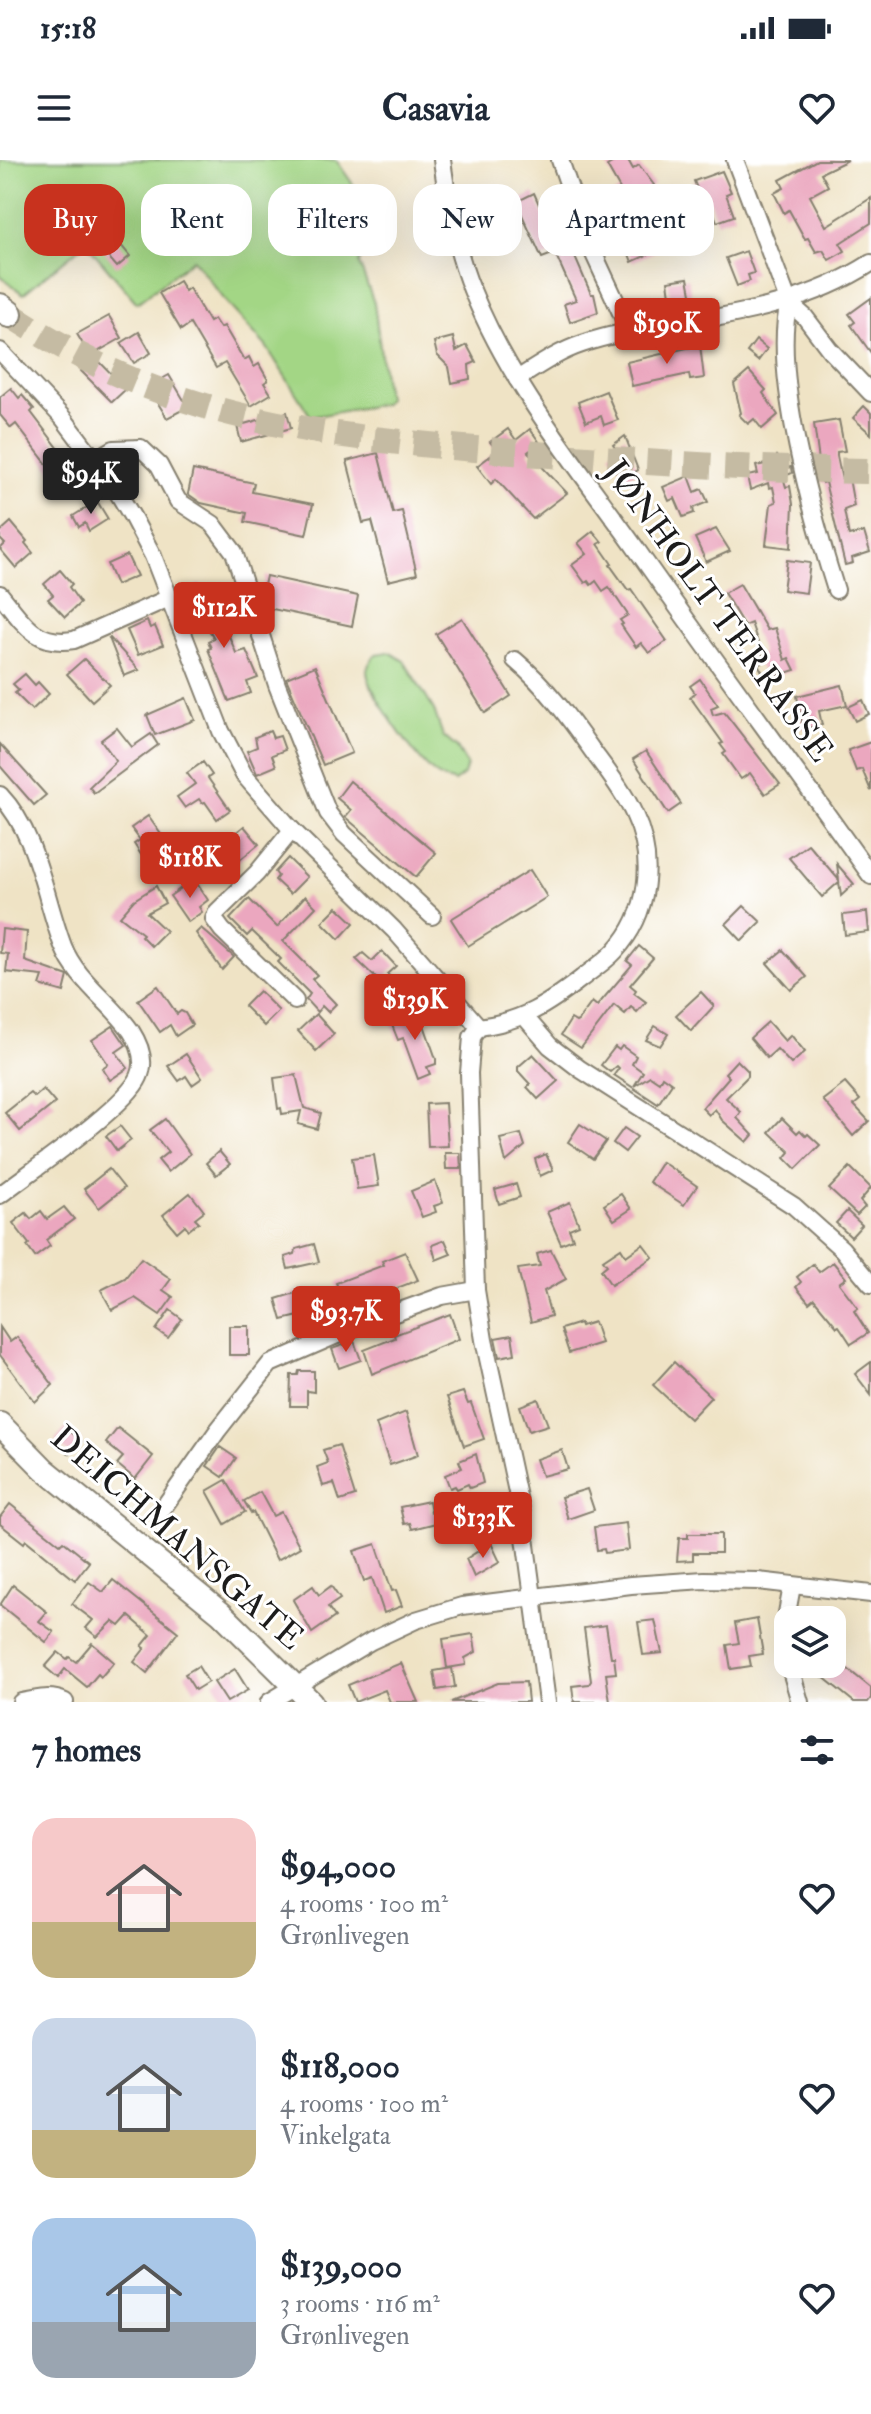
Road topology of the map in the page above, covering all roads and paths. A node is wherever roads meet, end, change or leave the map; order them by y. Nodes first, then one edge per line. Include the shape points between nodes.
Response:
1 (442, 160) edge
2 (560, 160) edge
3 (735, 160) edge
4 (871, 263) edge
5 (789, 303) junction
6 (630, 332) junction
7 (0, 351) edge
8 (517, 379) junction
9 (871, 393) edge
10 (95, 460) junction
11 (836, 590) dead end
12 (0, 594) edge
13 (169, 598) junction
14 (515, 660) dead end
15 (0, 795) edge
16 (292, 830) junction
17 (871, 876) edge
18 (432, 916) dead end
19 (295, 1001) dead end
20 (525, 1017) junction
21 (479, 1027) junction
22 (0, 1195) edge
23 (871, 1284) edge
24 (476, 1290) junction
25 (0, 1424) edge
26 (161, 1511) dead end
27 (792, 1586) junction
28 (871, 1594) edge
29 (534, 1596) junction
30 (788, 1606) edge
31 (793, 1678) edge
32 (304, 1694) edge
33 (21, 1702) edge
34 (65, 1702) edge
35 (269, 1702) edge
36 (547, 1702) edge
37 (800, 1702) edge

1 - 8 street, JØNHOLT TERRASSE via 451,225 471,289
2 - 6 street via 587,239
3 - 5 street
4 - 5 street
5 - 6 street
5 - 9 street
5 - 11 street via 784,323 791,401 820,542
6 - 8 street via 556,354
7 - 10 street
8 - 17 street, JØNHOLT TERRASSE
10 - 13 street via 153,556
10 - 18 street via 114,449 141,448 159,465 178,501 228,541 328,813
12 - 13 street via 28,628 57,642 74,640
13 - 16 street via 228,745 244,775
14 - 20 street via 561,706 627,801 641,831 647,871 644,902 624,941 600,965
15 - 22 street via 32,848 64,949 134,1035 143,1062 133,1088 102,1117
16 - 19 street via 214,919
16 - 21 street via 394,930
20 - 21 street
20 - 23 street via 570,1063 794,1206
21 - 24 street via 472,1037 469,1073
24 - 26 street via 442,1296 270,1364
24 - 29 street
25 - 32 street, DEICHMANSGATE via 44,1469 221,1613
27 - 28 street
27 - 29 street via 704,1580
27 - 30 street
29 - 32 street via 439,1611 371,1641
29 - 36 street
31 - 37 street
32 - 35 street
33 - 34 street

